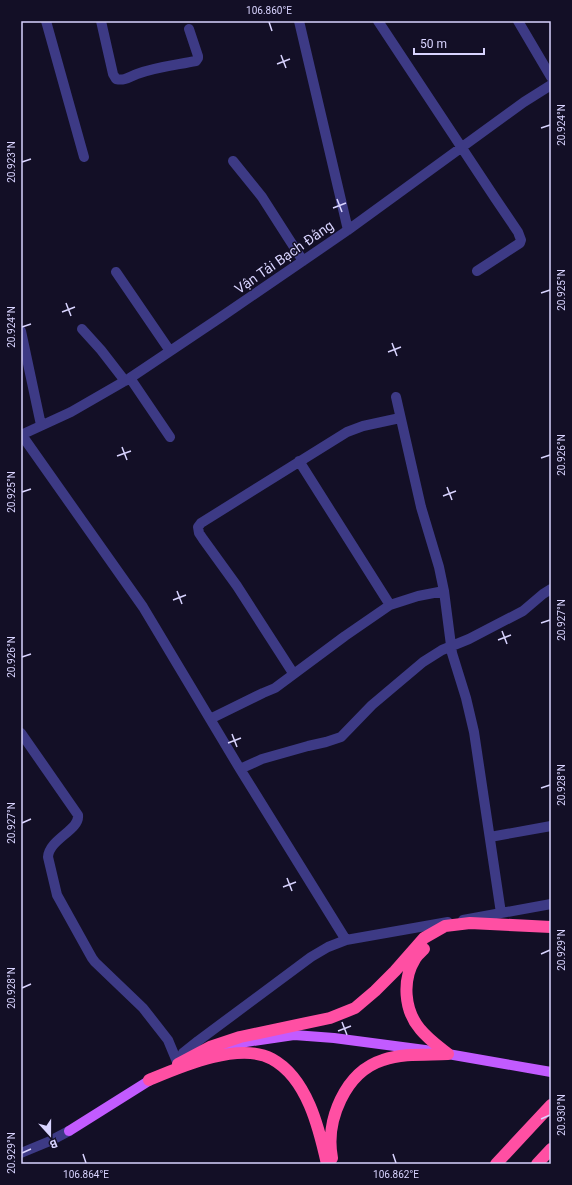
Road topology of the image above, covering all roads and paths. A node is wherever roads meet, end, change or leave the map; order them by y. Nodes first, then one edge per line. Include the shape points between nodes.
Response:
1 (46, 21) edge
2 (101, 21) edge
3 (298, 21) edge
4 (378, 21) edge
5 (518, 21) edge
6 (189, 29) dead end
7 (551, 77) edge
8 (551, 85) edge
9 (461, 147) junction
10 (84, 157) dead end
11 (233, 161) dead end
12 (348, 230) junction
13 (303, 261) junction
14 (477, 271) dead end
15 (116, 272) dead end
16 (82, 329) dead end
17 (21, 331) edge
18 (170, 351) junction
19 (128, 379) junction
20 (396, 397) dead end
21 (400, 418) junction
22 (41, 425) junction
23 (21, 434) edge
24 (170, 437) dead end
25 (299, 461) junction
26 (551, 589) edge
27 (444, 591) junction
28 (390, 605) junction
29 (450, 646) junction
30 (294, 673) junction
31 (210, 719) junction
32 (21, 733) edge
33 (240, 769) junction
34 (551, 826) edge
35 (490, 837) junction
36 (551, 904) edge
37 (501, 913) junction
38 (551, 927) edge
39 (551, 934) edge
40 (346, 940) junction
41 (448, 1054) junction
42 (178, 1064) junction
43 (551, 1072) edge
44 (149, 1080) junction
45 (551, 1105) edge
46 (69, 1131) joint
47 (551, 1149) edge
48 (21, 1153) edge
49 (327, 1164) edge
50 (334, 1164) edge
51 (496, 1164) edge
52 (537, 1164) edge

1 - 10 street
2 - 6 street via 113,74 119,80 196,61 198,56
3 - 12 street
4 - 9 street
5 - 7 street
8 - 9 street, Vận Tải Bạch Đằng
9 - 12 street, Vận Tải Bạch Đằng
9 - 14 street via 521,240
11 - 13 street via 262,197
12 - 13 street, Vận Tải Bạch Đằng
13 - 18 street, Vận Tải Bạch Đằng
15 - 18 street
16 - 19 street
17 - 22 street
18 - 19 street, Vận Tải Bạch Đằng
19 - 22 street, Vận Tải Bạch Đằng via 71,412
19 - 24 street
20 - 21 street
21 - 25 street via 347,432
21 - 27 street
22 - 23 street, Vận Tải Bạch Đằng
23 - 31 street via 143,607
25 - 28 street
25 - 30 street via 198,527 199,533
26 - 29 street via 522,611 470,639
27 - 28 street
27 - 29 street
28 - 30 street
29 - 33 street via 423,662 372,704 341,737 262,759
29 - 35 street via 474,732
30 - 31 street via 276,688
31 - 33 street
32 - 42 street via 79,817 48,852 57,895 95,962 143,1008 168,1040
33 - 40 street
34 - 35 street
35 - 37 street
36 - 37 street
37 - 40 street
38 - 42 highway via 470,923 445,926 424,938 395,971 355,1008 330,1018 240,1037 210,1047
39 - 41 highway via 471,930 447,934 428,944 415,959 408,977 406,996 411,1014 419,1028
40 - 42 street via 310,957 183,1053
41 - 42 main road via 373,1042 294,1035 246,1042 208,1052
41 - 43 main road
41 - 50 highway via 410,1055 384,1060 363,1070 346,1089 335,1113 331,1138
42 - 44 main road
44 - 46 main road
44 - 49 highway via 195,1062 235,1053 271,1058 282,1066 304,1094 321,1139
45 - 51 highway
46 - 48 street
47 - 52 highway

